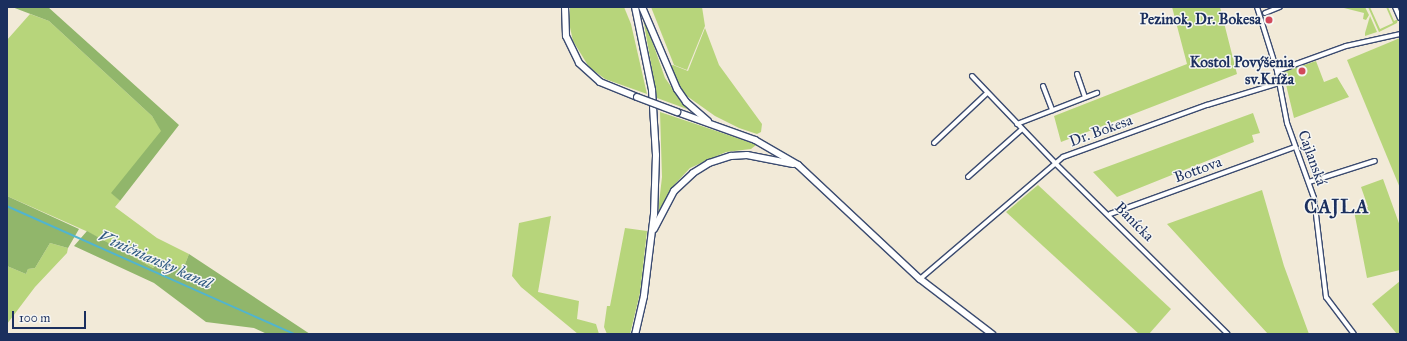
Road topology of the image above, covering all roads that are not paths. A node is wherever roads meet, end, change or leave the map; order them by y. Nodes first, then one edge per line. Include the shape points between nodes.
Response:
1 (565, 7) edge
2 (630, 7) edge
3 (635, 7) edge
4 (642, 7) edge
5 (1257, 7) edge
6 (1280, 7) edge
7 (1395, 7) edge
8 (1265, 13) dead end
9 (1400, 18) edge
10 (639, 23) junction
11 (1400, 34) edge
12 (1277, 71) junction
13 (1077, 74) dead end
14 (972, 76) dead end
15 (1279, 83) junction
16 (1043, 86) dead end
17 (987, 92) junction
18 (1097, 93) dead end
19 (1085, 97) junction
20 (1052, 110) junction
21 (711, 123) junction
22 (1017, 124) junction
23 (1022, 129) junction
24 (934, 143) dead end
25 (1295, 147) junction
26 (1375, 161) dead end
27 (798, 165) junction
28 (1057, 165) junction
29 (968, 178) dead end
30 (1309, 182) junction
31 (1110, 214) junction
32 (651, 234) junction
33 (920, 279) junction
34 (635, 334) edge
35 (992, 334) edge
36 (1228, 334) edge
37 (1354, 334) edge

1 - 21 main road, bridge via 566,36 579,62 600,82
2 - 10 main road
3 - 10 main road
4 - 21 main road via 677,89 686,102
5 - 12 street, Cajlanská
6 - 8 street
7 - 9 street
10 - 32 main road via 652,90 656,156
11 - 12 street via 1355,44
12 - 15 street, Cajlanská
13 - 19 street
14 - 17 street, Banícka
15 - 25 street, Cajlanská
15 - 28 street, Dr. Bokesa via 1207,105 1063,157
16 - 20 street
17 - 22 street, Banícka
17 - 24 street
18 - 19 street
19 - 20 street
20 - 22 street
21 - 27 main road via 755,140
22 - 23 street, Banícka
23 - 28 street, Banícka
23 - 29 street
25 - 30 street, Cajlanská
25 - 31 street, Bottova
26 - 30 street
27 - 32 main road via 748,155 727,157 709,163 693,173 674,191
27 - 33 main road
28 - 31 street, Banícka
28 - 33 street, Dr. Bokesa
30 - 37 street, Cajlanská via 1316,213 1326,297
31 - 36 street, Banícka
32 - 34 main road via 644,296
33 - 35 main road

